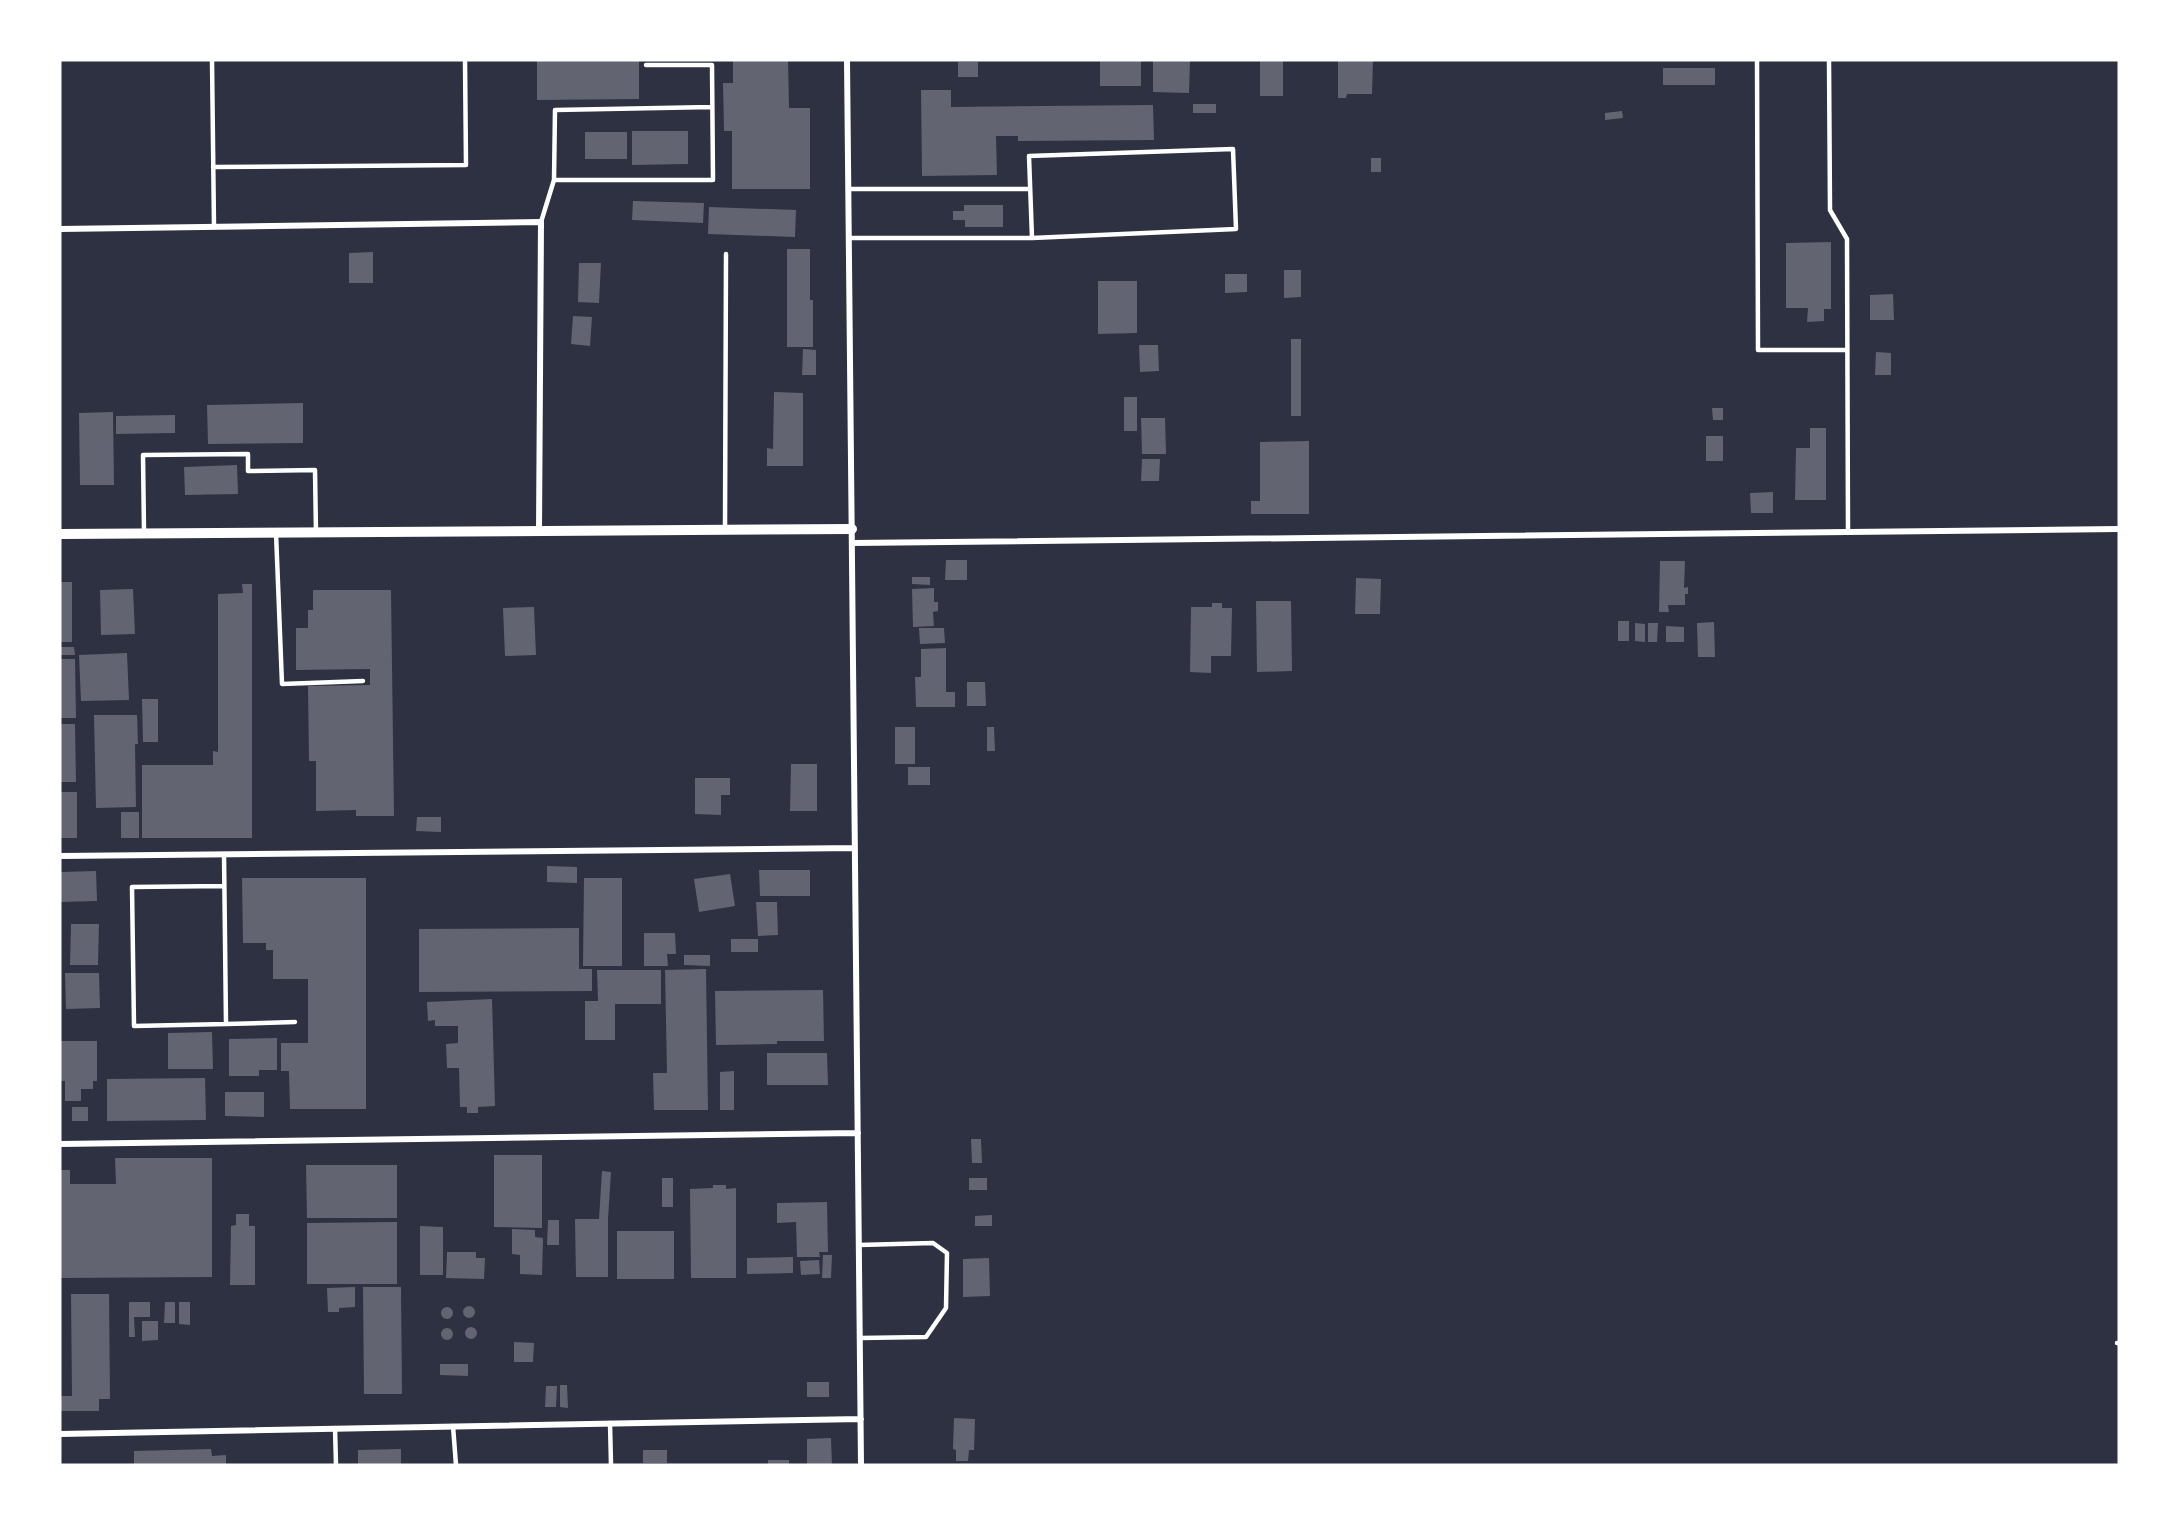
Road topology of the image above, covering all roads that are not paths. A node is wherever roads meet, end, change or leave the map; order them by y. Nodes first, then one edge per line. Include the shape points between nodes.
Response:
1 (212, 60) edge
2 (465, 60) edge
3 (847, 60) edge
4 (1757, 60) edge
5 (1829, 60) edge
6 (646, 65) dead end
7 (712, 107) junction
8 (213, 166) junction
9 (555, 180) junction
10 (848, 189) junction
11 (1030, 189) junction
12 (541, 222) junction
13 (214, 227) junction
14 (60, 229) edge
15 (849, 238) junction
16 (1032, 238) junction
17 (726, 254) dead end
18 (1847, 350) junction
19 (852, 529) junction
20 (2119, 529) edge
21 (725, 530) junction
22 (539, 531) junction
23 (1848, 532) junction
24 (276, 533) junction
25 (316, 533) junction
26 (60, 534) edge
27 (144, 534) junction
28 (852, 543) junction
29 (363, 681) dead end
30 (855, 848) junction
31 (224, 854) junction
32 (60, 856) edge
33 (225, 886) junction
34 (295, 1022) dead end
35 (226, 1024) junction
36 (858, 1133) junction
37 (60, 1144) edge
38 (859, 1245) junction
39 (860, 1338) junction
40 (861, 1419) junction
41 (610, 1424) junction
42 (453, 1426) junction
43 (335, 1428) junction
44 (60, 1434) edge
45 (336, 1465) edge
46 (456, 1465) edge
47 (611, 1465) edge
48 (861, 1465) edge

1 - 8 lane
2 - 8 lane via 466,165
3 - 10 street
4 - 18 lane via 1758,350
5 - 18 lane via 1830,210 1847,239
6 - 7 lane via 712,65
7 - 9 lane via 555,110
7 - 9 lane via 713,180
8 - 13 lane
9 - 12 lane
10 - 11 lane
10 - 15 street
11 - 16 lane
11 - 16 lane via 1029,156 1233,149 1236,229
12 - 13 street
12 - 22 street
13 - 14 street
15 - 16 lane
15 - 19 street
17 - 21 lane
18 - 23 lane
19 - 21 street
19 - 28 street
20 - 23 street
21 - 22 street
22 - 25 street
23 - 28 street
24 - 25 street
24 - 27 street
24 - 29 lane via 282,684
25 - 27 lane via 315,470 248,471 248,454 143,455
26 - 27 street
28 - 30 street
30 - 31 street
30 - 36 street
31 - 32 street
31 - 33 lane
33 - 35 lane
33 - 35 lane via 132,887 132,945 134,1026
34 - 35 lane
36 - 37 street
36 - 38 street
38 - 39 street
38 - 39 lane via 933,1243 947,1253 946,1308 926,1337
39 - 40 street
40 - 41 street
40 - 48 street
41 - 42 street
41 - 47 lane
42 - 43 street
42 - 46 lane
43 - 44 street
43 - 45 lane

